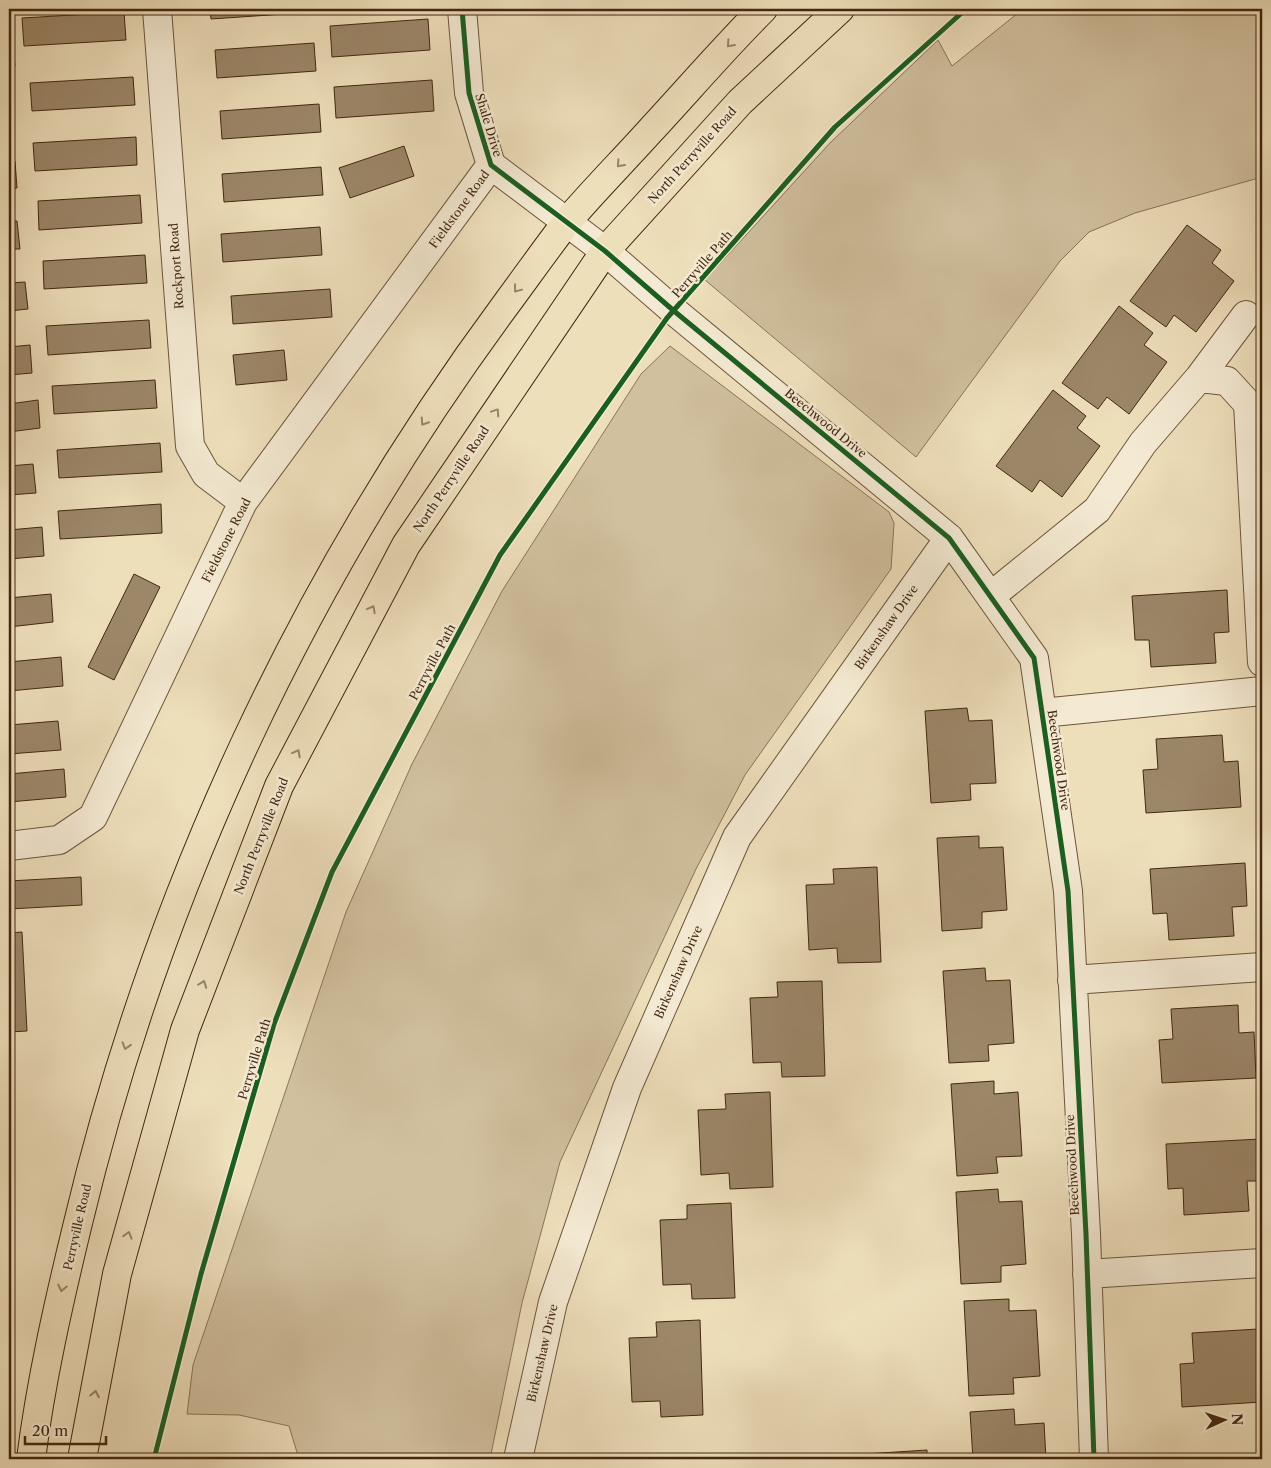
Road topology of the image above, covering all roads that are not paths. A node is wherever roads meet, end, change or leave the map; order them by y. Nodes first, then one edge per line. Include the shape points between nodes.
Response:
1 (157, 9) edge
2 (462, 9) edge
3 (763, 9) edge
4 (840, 9) edge
5 (491, 165) junction
6 (567, 222) junction
7 (605, 251) junction
8 (1246, 315) dead end
9 (1199, 378) junction
10 (243, 502) junction
11 (950, 538) junction
12 (991, 596) junction
13 (1262, 662) edge
14 (1262, 691) edge
15 (1042, 713) junction
16 (9, 846) edge
17 (1262, 967) edge
18 (1072, 980) junction
19 (1262, 1263) edge
20 (1087, 1274) junction
21 (31, 1459) edge
22 (82, 1459) edge
23 (518, 1459) edge
24 (1094, 1459) edge

1 - 10 street, Rockport Road via 190,446 206,474
2 - 5 street, Shale Drive via 469,93
3 -> 6 main road
4 - 7 main road, North Perryville Road via 740,102
5 - 6 street, Shale Drive
5 - 10 street, Fieldstone Road
6 - 7 street, Shale Drive
6 -> 21 main road, Perryville Road via 461,366 375,496 275,678 198,848 140,1000 99,1133 63,1283
7 - 11 street, Beechwood Drive
22 -> 7 main road, North Perryville Road via 117,1274 185,1030 279,786 406,545
8 - 9 street
9 - 12 street via 1143,443 1097,510
9 - 13 street via 1227,381 1248,404
10 - 16 street, Fieldstone Road via 93,817 59,840
11 - 12 street, Beechwood Drive
11 - 23 street, Birkenshaw Drive via 737,836 627,1088 553,1302
12 - 15 street, Beechwood Drive via 1034,658
14 - 15 street
15 - 18 street, Beechwood Drive via 1068,891
17 - 18 street
18 - 20 street, Beechwood Drive
19 - 20 street
20 - 24 street, Beechwood Drive

